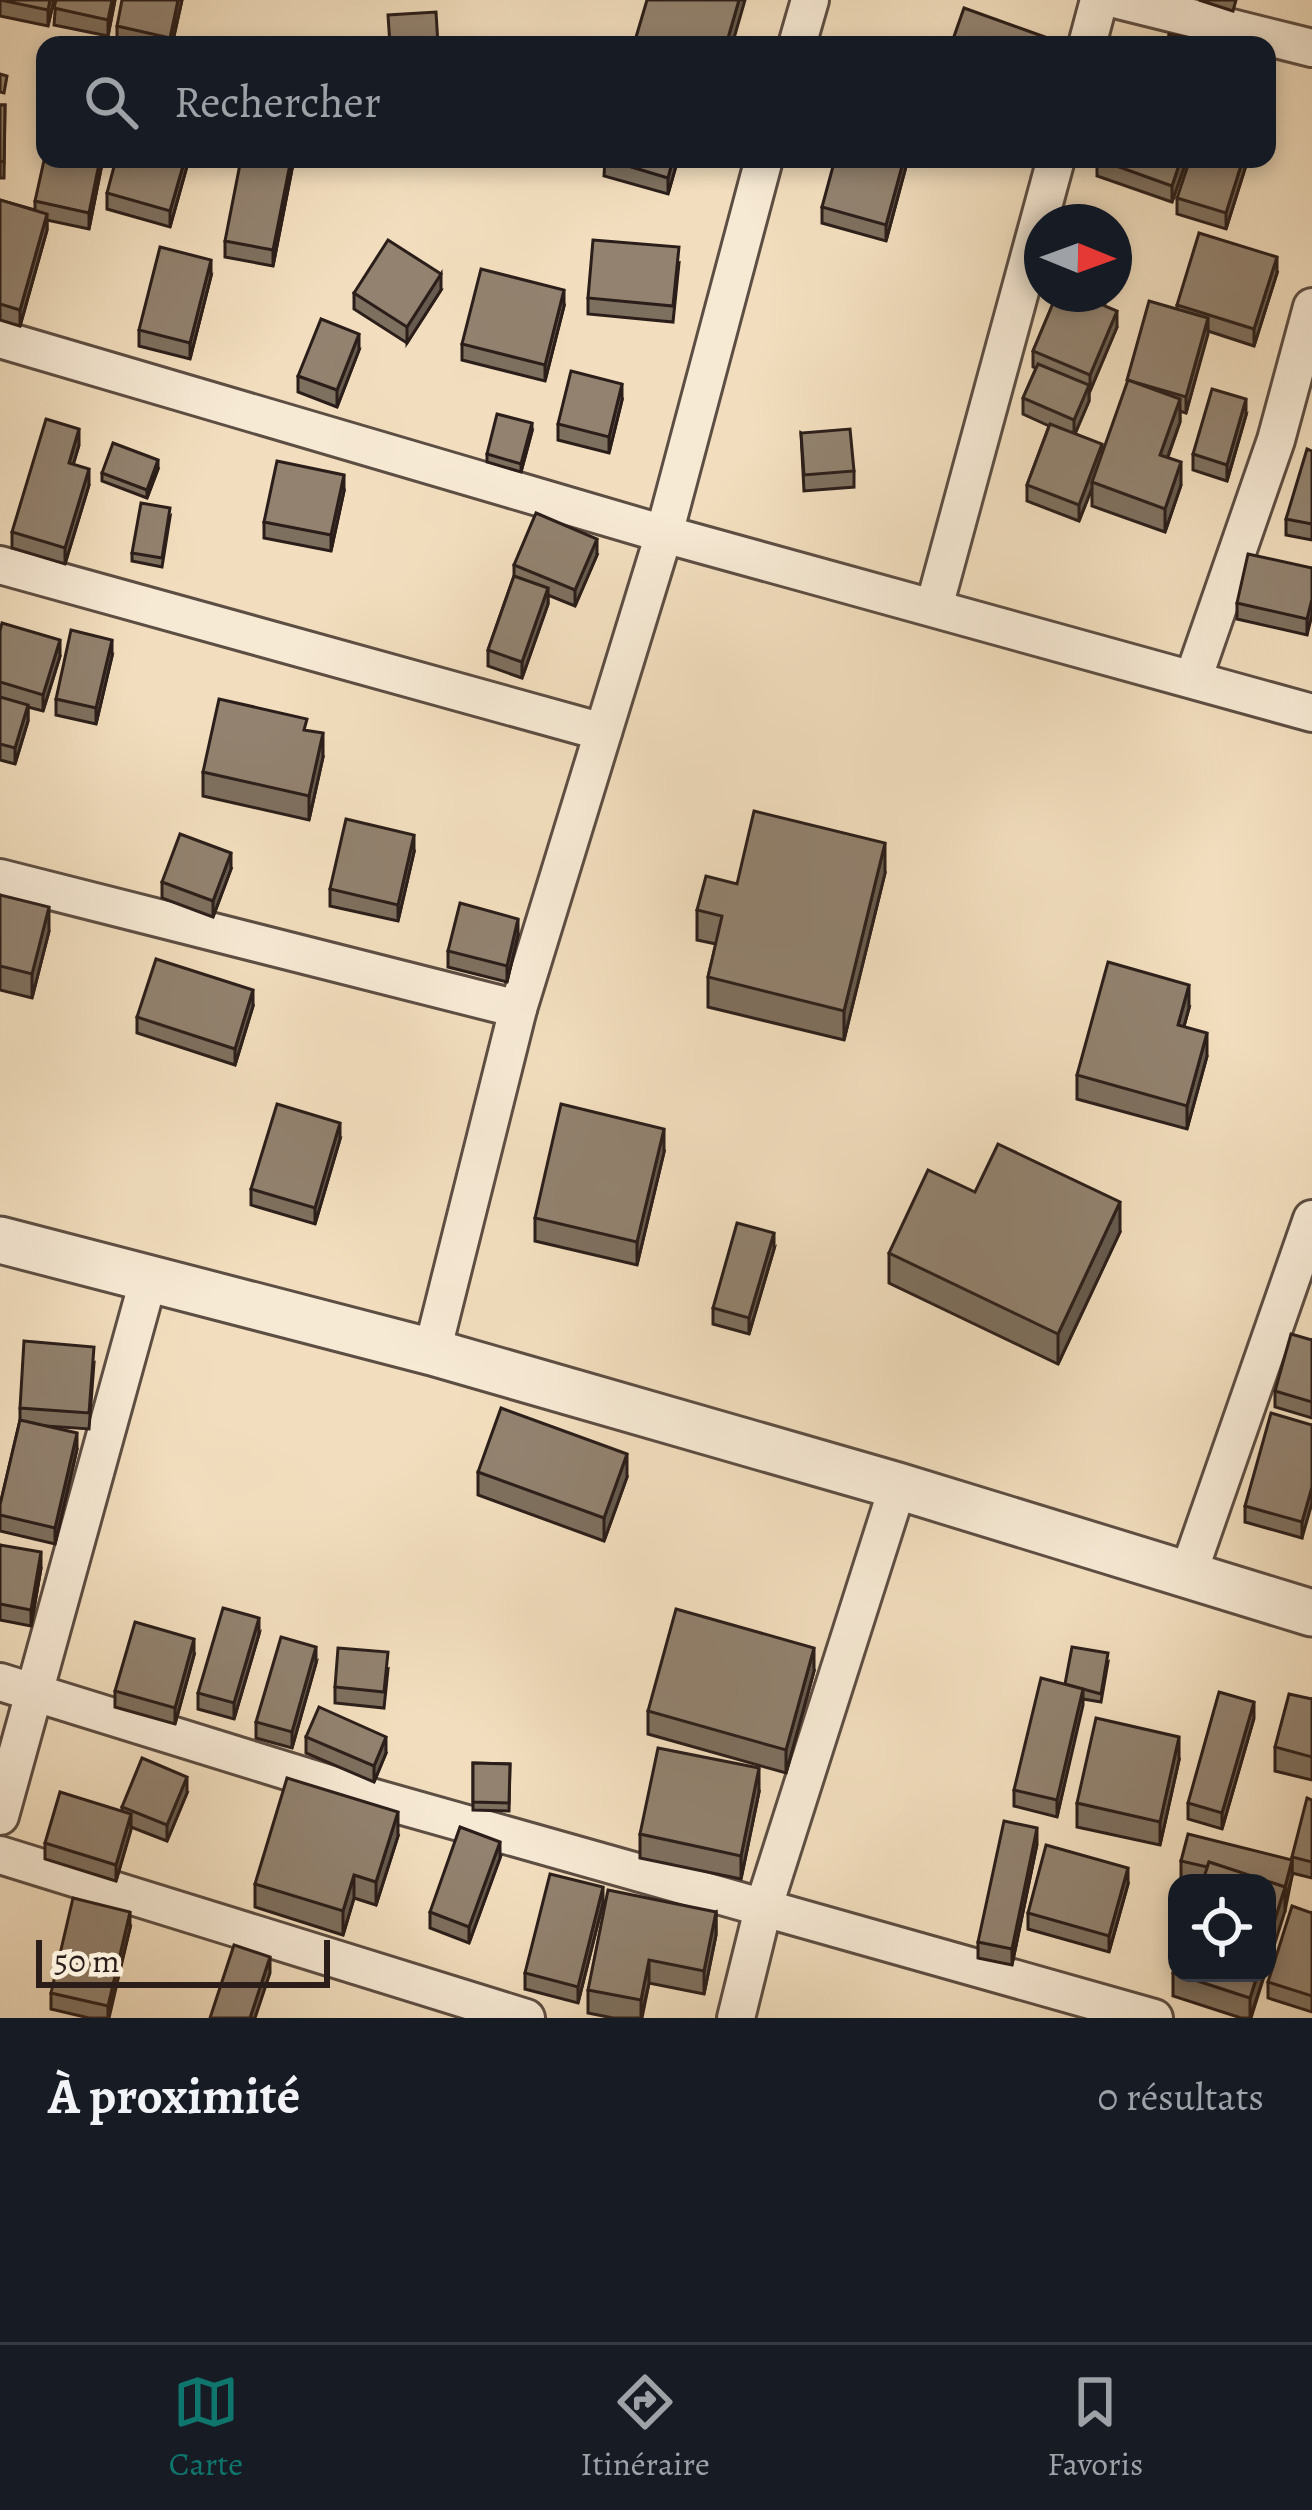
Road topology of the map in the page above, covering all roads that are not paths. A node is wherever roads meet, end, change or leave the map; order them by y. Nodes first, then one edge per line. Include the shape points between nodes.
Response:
1 (810, 0) edge
2 (1099, 0) edge
3 (1119, 0) edge
4 (800, 36) edge
5 (1089, 36) edge
6 (1264, 36) edge
7 (1276, 39) edge
8 (1312, 48) edge
9 (762, 168) edge
10 (1054, 168) edge
11 (1312, 307) edge
12 (0, 339) edge
13 (664, 534) junction
14 (0, 565) edge
15 (934, 608) junction
16 (1193, 679) junction
17 (1312, 713) edge
18 (603, 731) junction
19 (0, 878) edge
20 (518, 1009) junction
21 (1312, 1219) edge
22 (0, 1240) edge
23 (1303, 1277) edge
24 (148, 1281) junction
25 (432, 1352) junction
26 (898, 1486) junction
27 (1187, 1577) junction
28 (1312, 1613) edge
29 (0, 1682) edge
30 (37, 1692) junction
31 (0, 1816) edge
32 (0, 1855) edge
33 (764, 1909) junction
34 (526, 2018) edge
35 (736, 2018) edge
36 (1154, 2018) edge

1 - 4 street
2 - 5 street
3 - 6 street
7 - 8 street
9 - 13 street
10 - 15 street
11 - 16 street via 1276,440
12 - 13 street
13 - 15 street
13 - 18 street
14 - 18 street
15 - 16 street
16 - 17 street
18 - 20 street
19 - 20 street
20 - 25 street
21 - 23 street
22 - 24 street
23 - 27 street
24 - 25 street
24 - 30 street
25 - 26 street
26 - 27 street
26 - 33 street
27 - 28 street
29 - 30 street
30 - 31 street
30 - 33 street
32 - 34 street
33 - 35 street
33 - 36 street

